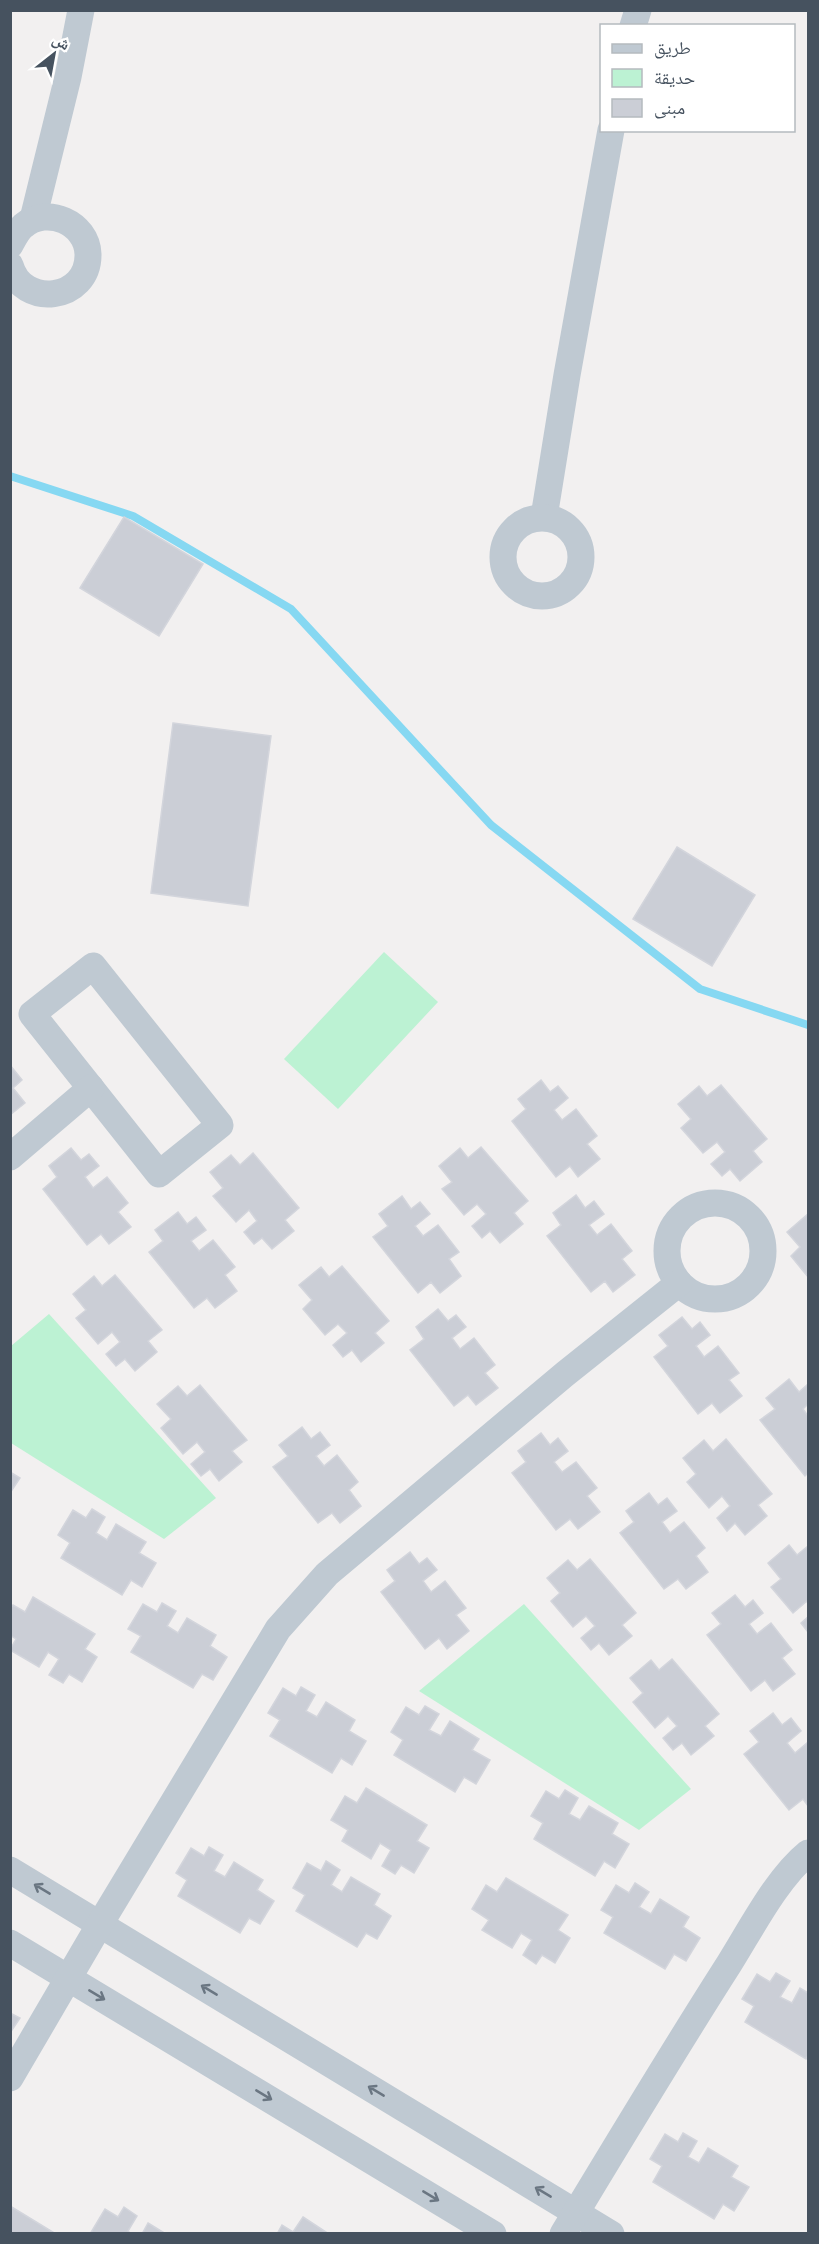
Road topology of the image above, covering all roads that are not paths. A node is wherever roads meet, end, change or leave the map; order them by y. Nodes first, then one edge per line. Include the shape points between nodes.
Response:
1 (81, 10) edge
2 (611, 132) edge
3 (33, 219) junction
4 (10, 245) edge
5 (10, 265) edge
6 (544, 517) dead end
7 (91, 1088) junction
8 (10, 1157) edge
9 (679, 1283) dead end
10 (808, 1853) edge
11 (10, 1870) edge
12 (100, 1924) junction
13 (10, 1943) edge
14 (68, 1978) junction
15 (10, 2078) edge
16 (570, 2223) edge
17 (493, 2234) edge
18 (611, 2234) edge

1 - 3 street
2 - 6 street
3 - 4 street via 22,226
3 - 5 street via 58,217 79,230 88,252 83,276 64,292 40,294 19,282
7 - 7 street via 159,1174 220,1125 93,966 32,1014
7 - 8 street
9 - 12 street via 327,1574 278,1629
10 - 16 street via 795,1864 759,1917
12 -> 11 street
12 - 14 street
16 -> 12 street
13 - 14 street
14 - 15 street
14 -> 17 street
16 - 18 street

